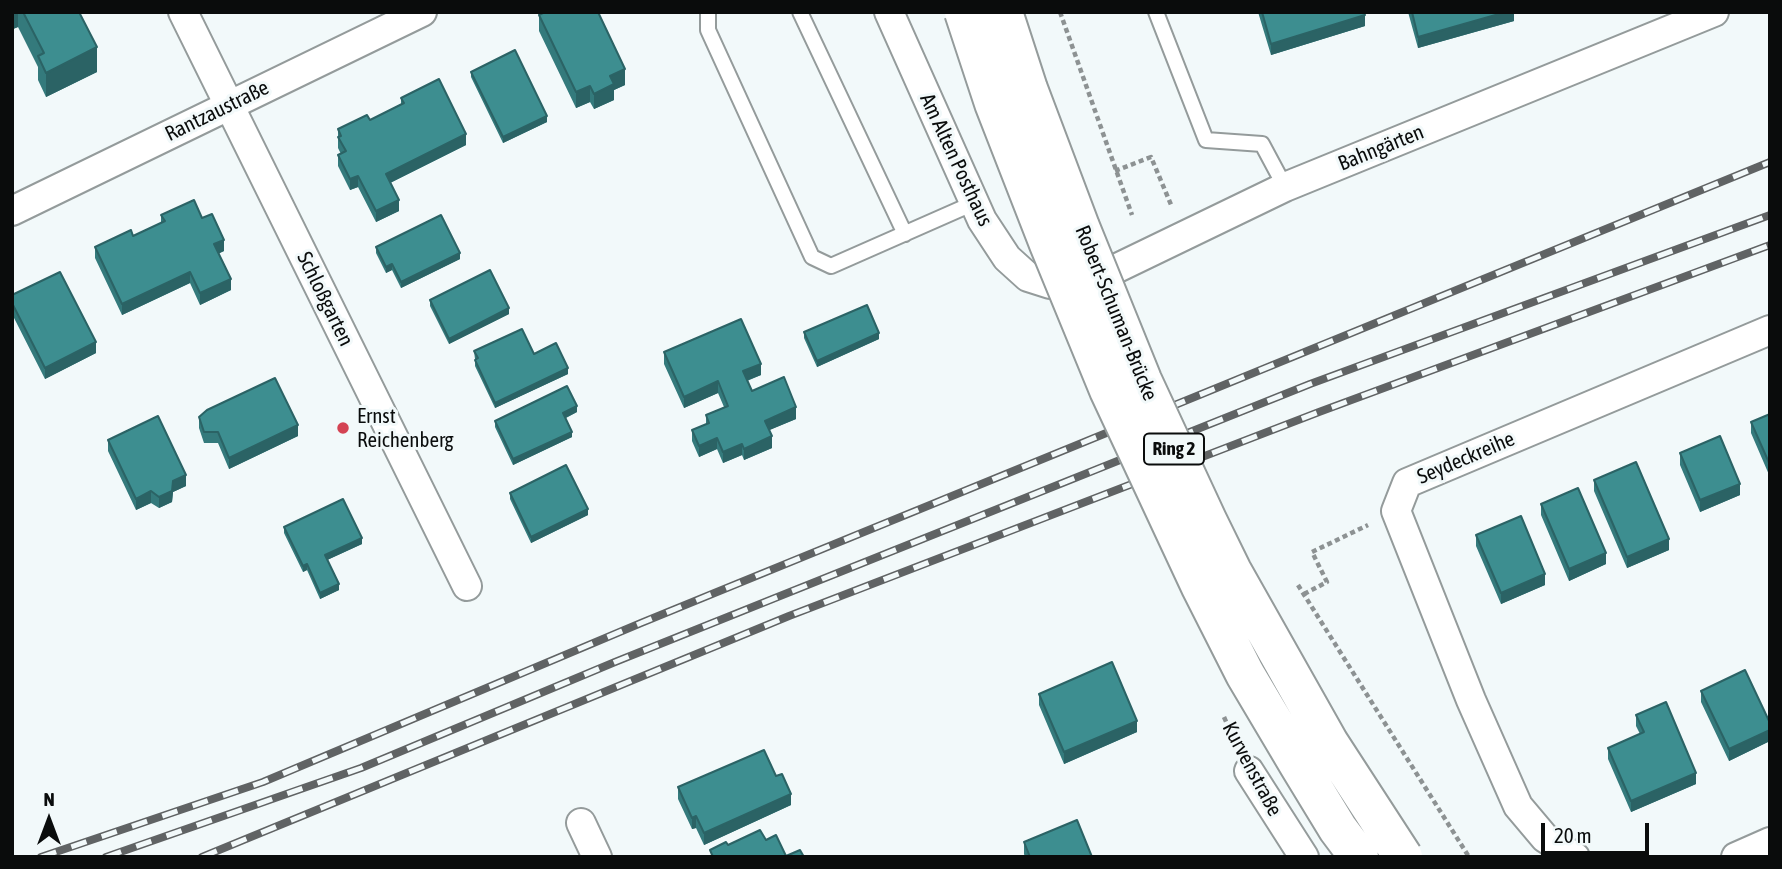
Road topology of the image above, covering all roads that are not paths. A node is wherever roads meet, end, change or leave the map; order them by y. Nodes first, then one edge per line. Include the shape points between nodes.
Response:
1 (183, 12) edge
2 (422, 12) edge
3 (708, 12) edge
4 (800, 12) edge
5 (889, 12) edge
6 (964, 12) edge
7 (1003, 12) edge
8 (1156, 12) edge
9 (1714, 12) edge
10 (229, 106) junction
11 (1285, 187) junction
12 (974, 203) junction
13 (12, 211) edge
14 (905, 234) junction
15 (1050, 284) joint
16 (1770, 330) edge
17 (467, 586) dead end
18 (1249, 771) road end
19 (581, 823) dead end
20 (1770, 842) edge
21 (1547, 847) edge
22 (597, 857) edge
23 (1304, 857) edge
24 (1359, 857) edge
25 (1403, 857) edge
26 (1575, 857) edge
27 (1736, 857) edge

1 - 10 street, Schloßgarten
2 - 10 street, Rantzaustraße
3 - 14 lane via 708,30 812,257 831,267
4 - 14 lane
5 - 12 street, Am Alten Posthaus
6 - 24 main road, Robert-Schuman-Brücke / Ring 2, bridge via 994,103 1109,390 1201,587 1245,674
7 - 25 main road, Robert-Schuman-Brücke / Ring 2, bridge via 1080,227 1142,380 1207,520 1329,743
8 - 11 lane via 1206,140 1262,145
9 - 11 street, Bahngärten
10 - 13 street, Rantzaustraße
10 - 17 street, Schloßgarten
11 - 15 street, Bahngärten via 1107,273 1080,282
12 - 14 lane
12 - 15 street, Am Alten Posthaus via 1007,258 1028,277
16 - 21 street, Seydeckreihe via 1407,483 1396,511 1518,806
18 - 23 street, Kurvenstraße
19 - 22 street
20 - 27 street
21 - 26 street

